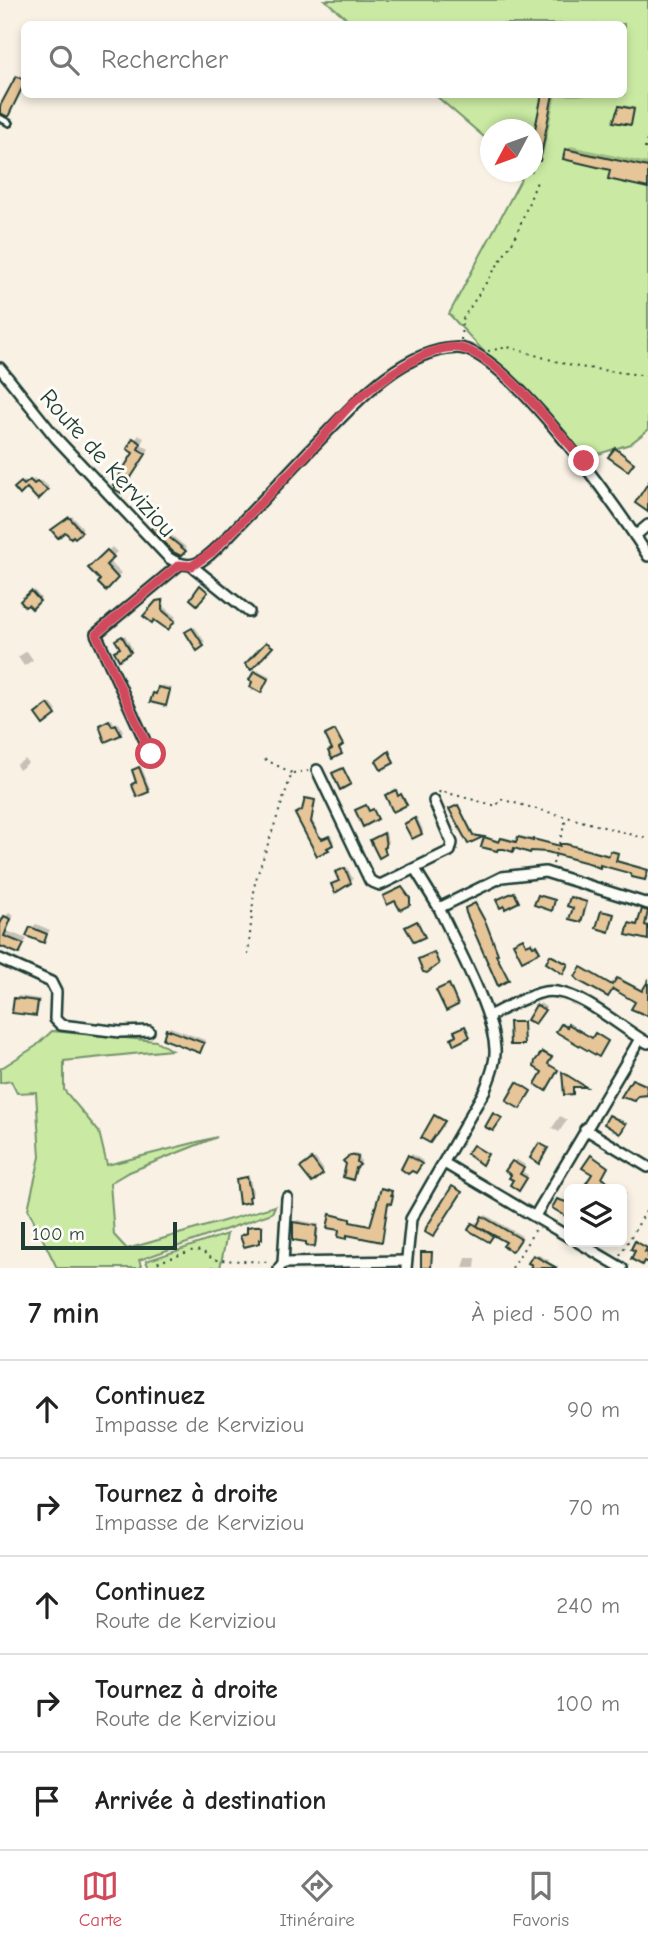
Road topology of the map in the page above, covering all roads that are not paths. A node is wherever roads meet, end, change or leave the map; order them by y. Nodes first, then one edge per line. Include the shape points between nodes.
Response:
1 (0, 118) edge
2 (9, 122) dead end
3 (0, 368) edge
4 (648, 525) edge
5 (635, 536) junction
6 (648, 556) edge
7 (179, 565) junction
8 (192, 566) junction
9 (249, 612) dead end
10 (151, 754) dead end
11 (317, 770) road end
12 (434, 801) road end
13 (415, 869) junction
14 (648, 904) edge
15 (439, 908) junction
16 (0, 959) edge
17 (489, 1016) junction
18 (149, 1031) dead end
19 (644, 1041) edge
20 (585, 1129) junction
21 (444, 1163) junction
22 (648, 1167) edge
23 (287, 1198) dead end
24 (538, 1218) junction
25 (564, 1234) edge
26 (586, 1247) edge
27 (281, 1265) edge
28 (406, 1265) edge
29 (616, 1267) edge

1 - 2 lane
3 - 7 street, Route de Kerviziou via 92,478
4 - 5 street
5 - 6 street
5 - 8 street via 584,461 511,380 460,348 428,353 351,406 223,541
7 - 8 street, Route de Kerviziou
7 - 10 street via 96,634
8 - 9 street
11 - 13 street via 370,881 380,885
12 - 13 street via 453,843 450,851
13 - 15 street
14 - 15 street via 545,872 502,877
15 - 17 street
16 - 18 street via 51,982 56,992 55,1019 61,1025
17 - 19 street via 542,991 570,995
17 - 21 street via 495,1049 493,1070
19 - 20 street
20 - 22 street
20 - 24 street
21 - 24 street
21 - 28 street via 411,1219
23 - 27 street
24 - 25 street
26 - 29 street
27 - 28 street

